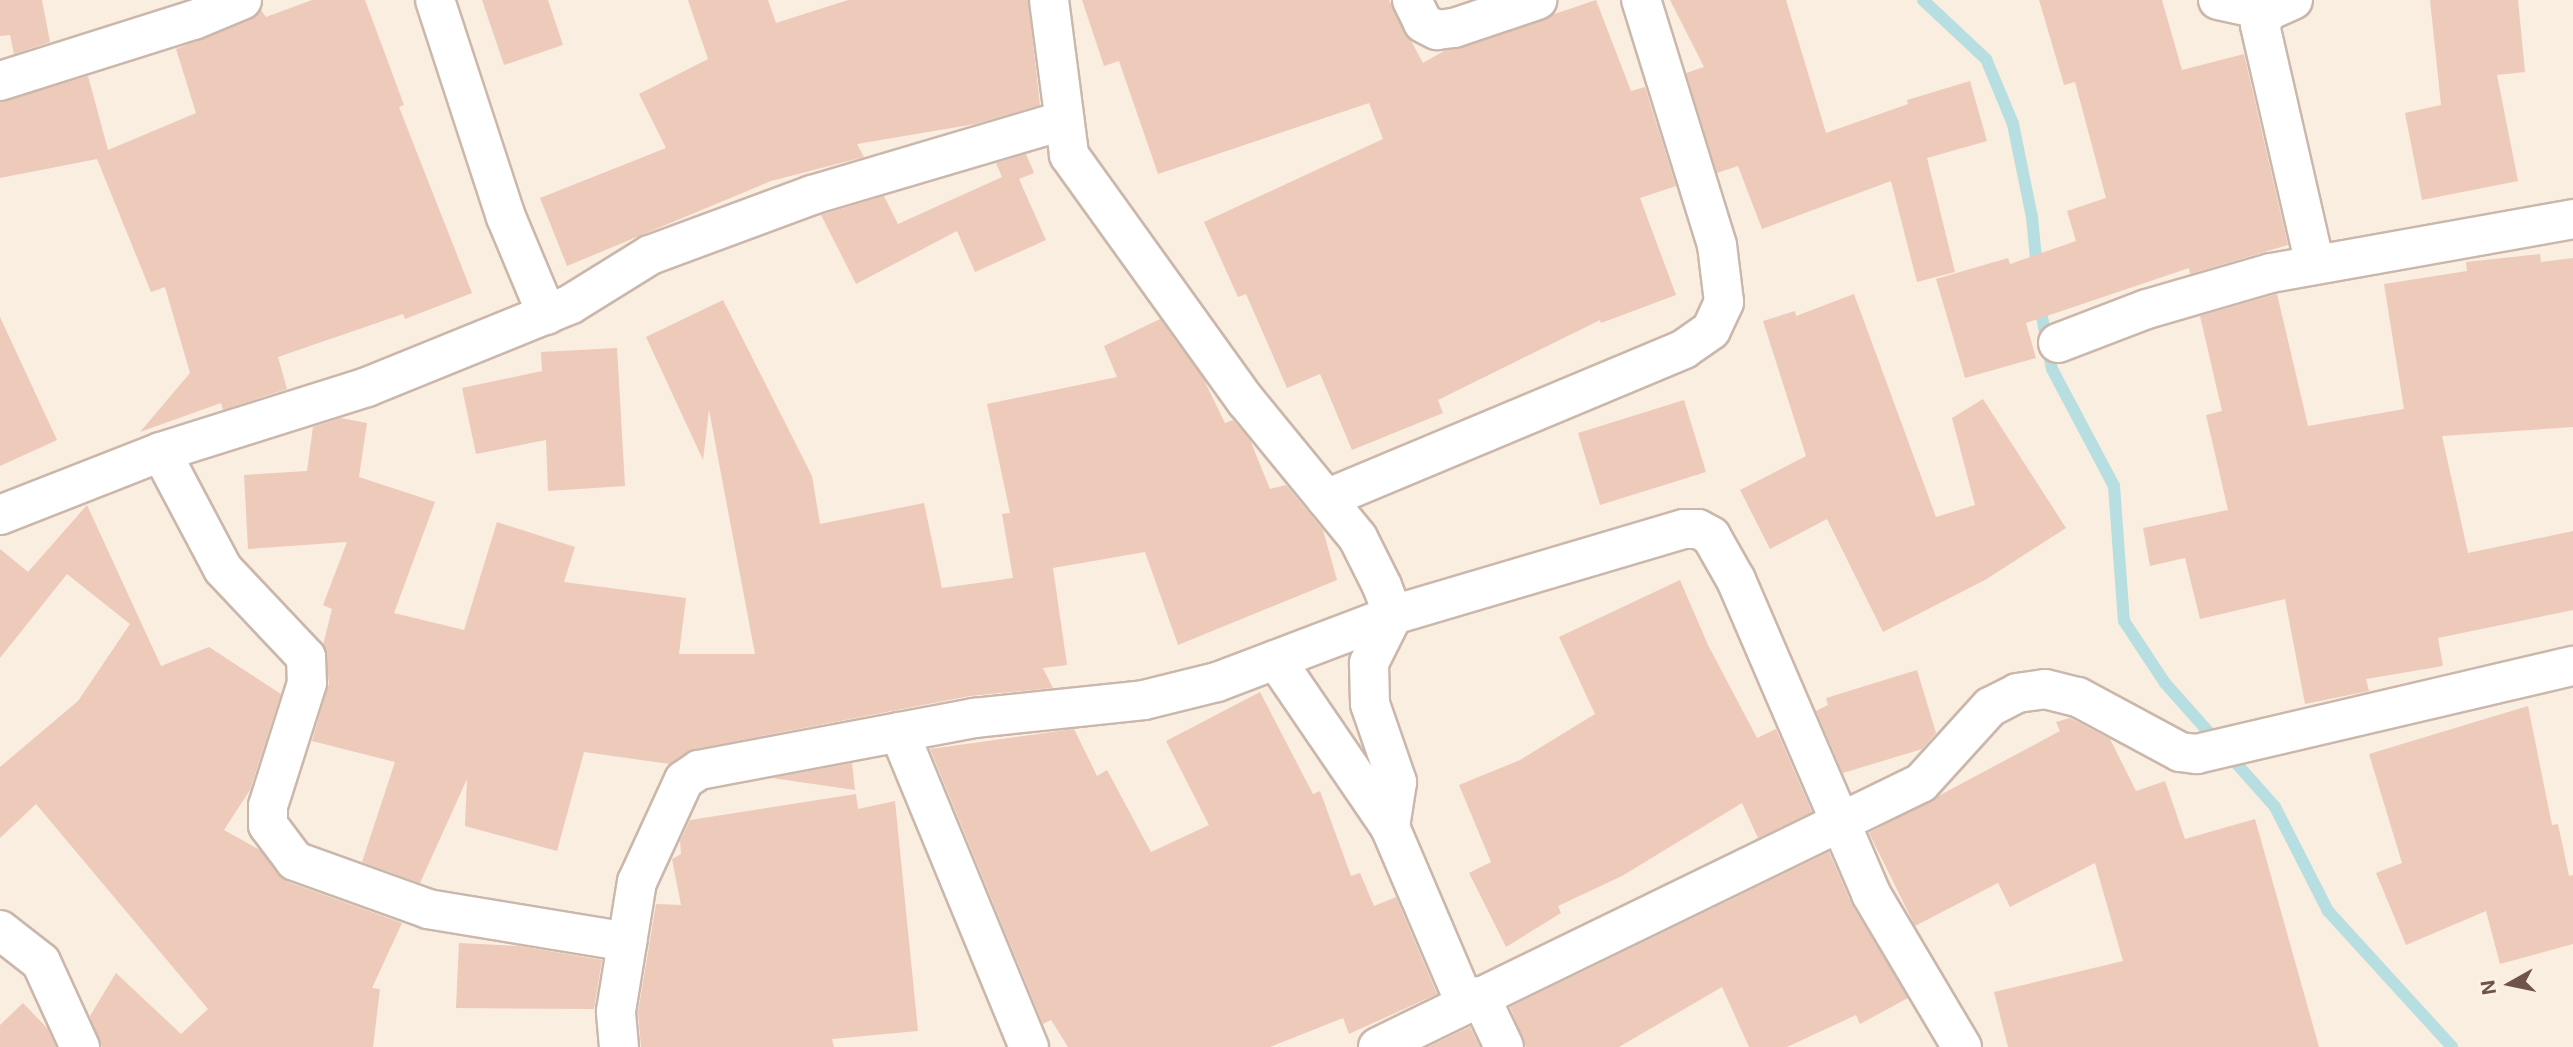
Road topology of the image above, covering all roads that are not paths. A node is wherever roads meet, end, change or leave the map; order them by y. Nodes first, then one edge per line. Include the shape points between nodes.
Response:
1 (242, 0) edge
2 (435, 0) edge
3 (1049, 0) edge
4 (1063, 0) edge
5 (1412, 0) edge
6 (1537, 0) edge
7 (1642, 0) edge
8 (2218, 0) edge
9 (2281, 5) edge
10 (1057, 67) junction
11 (0, 81) edge
12 (1062, 121) junction
13 (2573, 219) edge
14 (2315, 265) junction
15 (547, 315) junction
16 (2058, 343) dead end
17 (161, 452) junction
18 (1326, 499) junction
19 (0, 515) edge
20 (1393, 615) junction
21 (1276, 660) junction
22 (2573, 666) edge
23 (899, 732) junction
24 (1837, 823) junction
25 (1390, 827) junction
26 (0, 930) edge
27 (626, 942) junction
28 (1473, 1000) junction
29 (80, 1047) edge
30 (619, 1047) edge
31 (1029, 1047) edge
32 (1378, 1047) edge
33 (1504, 1047) edge
34 (1962, 1047) edge

1 - 11 street
2 - 15 street via 506,217
3 - 10 street
4 - 10 street
5 - 6 street via 1423,23 1437,30
7 - 18 street via 1717,245 1724,302 1711,330 1684,349
8 - 9 street
9 - 14 street via 2260,25
10 - 12 street
12 - 15 street via 812,195 650,255
12 - 18 street via 1069,155 1247,401
13 - 14 street
14 - 16 street via 2147,309
15 - 17 street via 367,387
17 - 19 street
17 - 27 street via 223,569 306,657 307,683 268,806 268,825 295,861 428,909
18 - 20 street via 1358,538
20 - 21 street
20 - 24 street via 1698,528 1711,536 1736,580
20 - 25 street via 1369,663 1370,704 1397,782
21 - 23 street via 1217,682 1144,701 974,718
21 - 25 street
22 - 24 street via 2197,754 2180,752 2078,697 2045,689 2017,693 1990,707 1921,783
23 - 27 street via 699,769 684,780 637,882
23 - 31 street
24 - 28 street
24 - 34 street via 1871,894
25 - 28 street
26 - 29 street via 41,962
27 - 30 street via 616,1011
28 - 32 street
28 - 33 street

